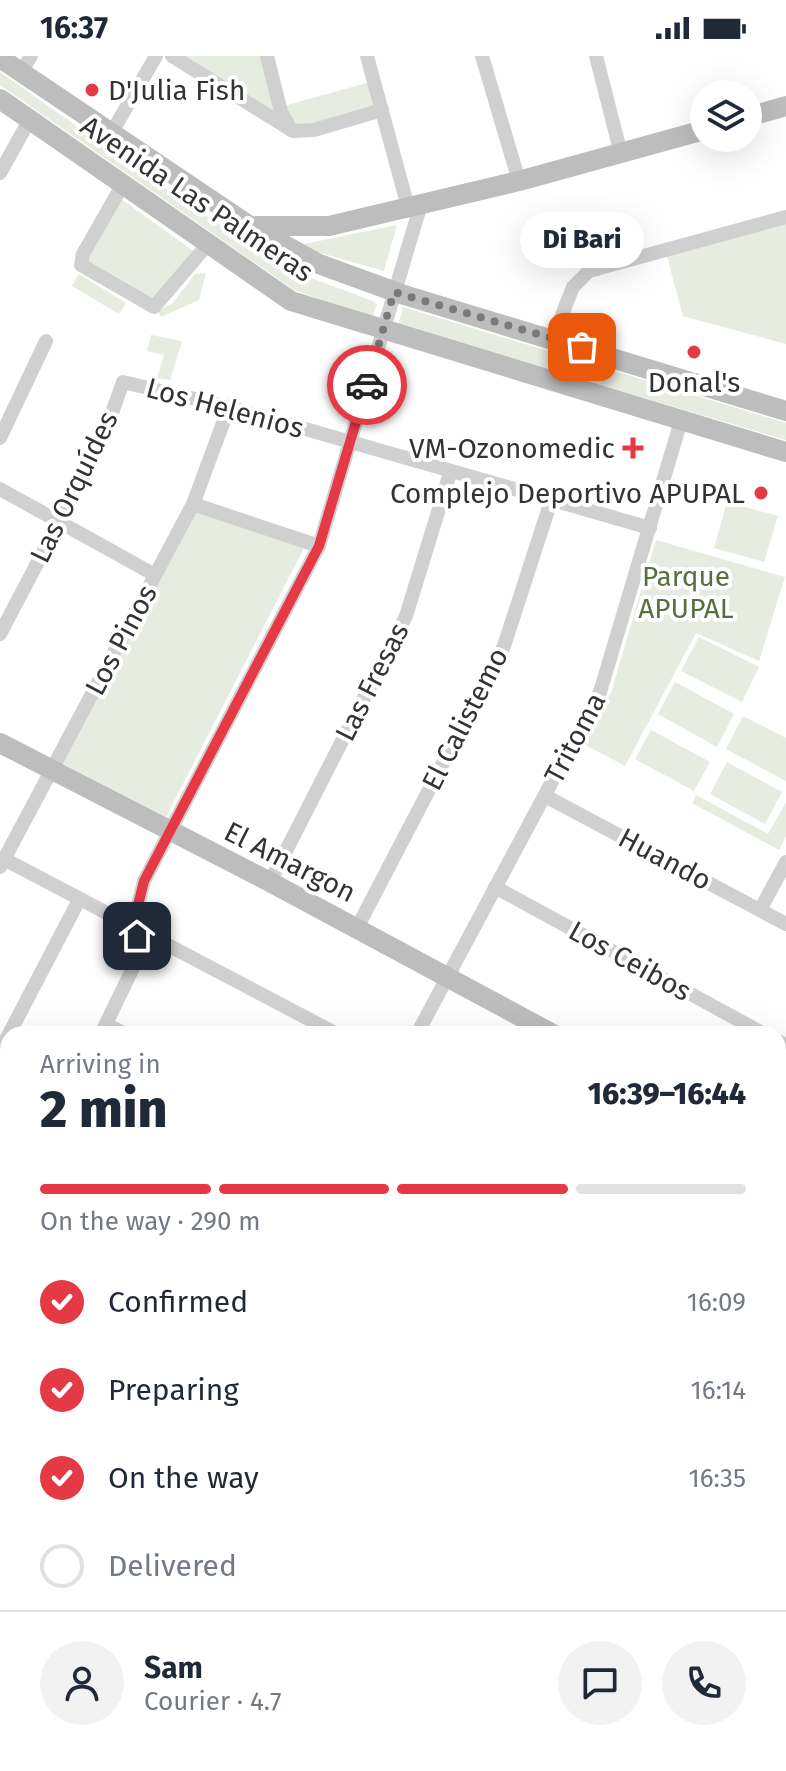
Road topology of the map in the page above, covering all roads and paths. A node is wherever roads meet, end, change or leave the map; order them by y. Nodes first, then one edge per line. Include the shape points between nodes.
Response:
1 (156, 56) edge
2 (172, 56) edge
3 (267, 56) edge
4 (367, 56) edge
5 (482, 56) edge
6 (596, 56) edge
7 (0, 58) edge
8 (26, 64) edge
9 (0, 99) edge
10 (786, 106) edge
11 (382, 110) junction
12 (762, 113) edge
13 (30, 119) junction
14 (293, 131) junction
15 (112, 132) junction
16 (690, 134) edge
17 (621, 154) junction
18 (0, 173) edge
19 (519, 181) junction
20 (123, 184) junction
21 (415, 205) junction
22 (786, 217) edge
23 (250, 226) junction
24 (208, 244) junction
25 (394, 292) junction
26 (383, 331) junction
27 (553, 338) junction
28 (46, 341) dead end
29 (123, 382) joint
30 (229, 407) junction
31 (786, 411) edge
32 (681, 421) junction
33 (0, 438) edge
34 (350, 442) junction
35 (786, 452) edge
36 (450, 473) junction
37 (0, 489) edge
38 (551, 501) junction
39 (193, 504) junction
40 (59, 523) junction
41 (650, 528) junction
42 (319, 546) junction
43 (155, 575) junction
44 (2, 627) edge
45 (0, 743) edge
46 (52, 770) junction
47 (545, 796) junction
48 (169, 831) junction
49 (786, 862) edge
50 (2, 863) edge
51 (270, 882) junction
52 (495, 887) junction
53 (79, 900) junction
54 (760, 910) junction
55 (786, 924) edge
56 (357, 928) junction
57 (136, 929) junction
58 (447, 977) junction
59 (13, 1026) edge
60 (105, 1026) edge
61 (322, 1026) edge
62 (421, 1026) edge
63 (538, 1026) edge
64 (749, 1026) edge

1 - 15 street
2 - 14 street
3 - 14 street via 282,116
4 - 11 street
5 - 19 street
6 - 17 street
7 - 8 main road, Avenida Las Palmeras
8 - 15 main road, Avenida Las Palmeras
9 - 13 main road, Avenida Las Palmeras
10 - 12 main road
11 - 14 street
11 - 21 street
13 - 18 street
13 - 20 main road, Avenida Las Palmeras
15 - 23 main road, Avenida Las Palmeras
16 - 17 main road
17 - 19 main road
19 - 21 main road
20 - 24 main road, Avenida Las Palmeras
20 - 24 street via 81,265 154,307
21 - 23 main road via 329,226
21 - 25 street
22 - 27 street via 589,271 573,287
23 - 25 main road, Avenida Las Palmeras via 319,264
24 - 26 main road, Avenida Las Palmeras via 291,301
25 - 26 street
25 - 27 main road, Avenida Las Palmeras
26 - 32 main road, Avenida Las Palmeras
26 - 34 street
27 - 31 main road, Avenida Las Palmeras
28 - 33 street
29 - 30 street, Los Helenios
29 - 40 street, Las Orquídes via 103,438
30 - 34 street, Los Helenios
30 - 39 street, Los Pinos
32 - 35 main road, Avenida Las Palmeras
32 - 41 street, Tritoma
34 - 36 street, Los Helenios
34 - 42 street
36 - 38 street, Los Helenios
36 - 51 street, Las Fresas via 406,616
37 - 40 street
38 - 41 street, Los Helenios
38 - 56 street, El Calistemo via 504,646
39 - 42 street
39 - 43 street, Los Pinos
40 - 43 street
40 - 44 street, Las Orquídes
41 - 47 street, Tritoma via 600,692
42 - 48 street
43 - 46 street, Los Pinos
45 - 46 main road, El Amargon
46 - 48 main road, El Amargon
46 - 50 street, Los Pinos
47 - 52 street, Tritoma
47 - 54 street, Huando
48 - 51 main road, El Amargon
48 - 57 street via 141,889
49 - 54 street
50 - 53 street
51 - 56 main road, El Amargon
52 - 58 street, Tritoma
52 - 64 street, Los Ceibos
53 - 57 street
53 - 59 street
54 - 55 street, Huando
56 - 58 main road, El Amargon
57 - 60 street via 133,968
57 - 61 street
58 - 62 street, Tritoma
58 - 63 main road, El Amargon

